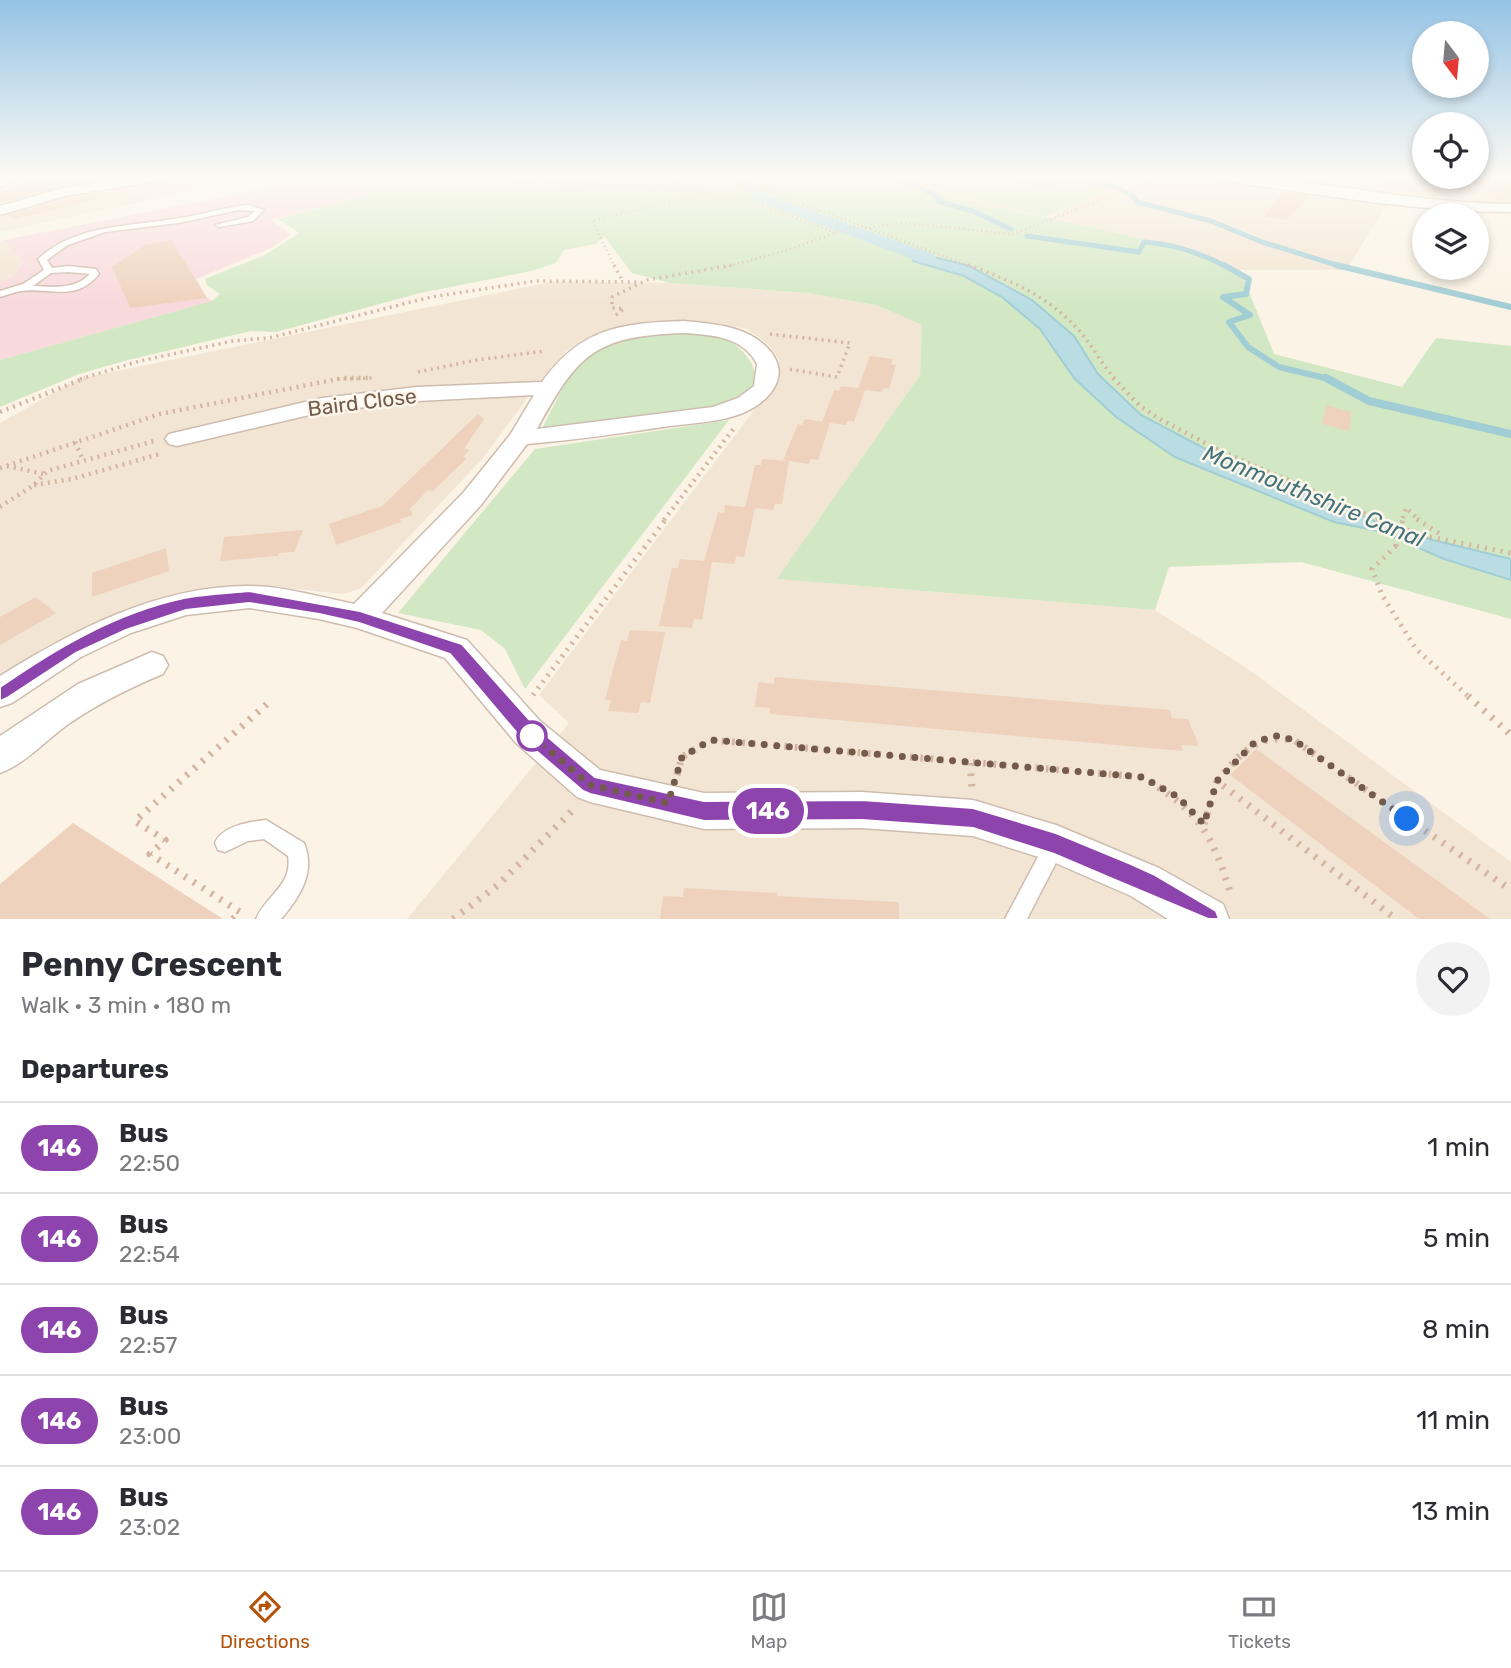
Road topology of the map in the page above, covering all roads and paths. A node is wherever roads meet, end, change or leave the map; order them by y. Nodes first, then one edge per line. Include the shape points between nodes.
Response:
1 (188, 219) edge
2 (250, 219) edge
3 (601, 219) edge
4 (798, 219) edge
5 (837, 219) edge
6 (1049, 219) edge
7 (219, 225) dead end
8 (855, 226) junction
9 (864, 228) junction
10 (837, 233) junction
11 (49, 271) junction
12 (622, 281) junction
13 (638, 282) junction
14 (22, 288) junction
15 (0, 294) edge
16 (607, 320) dead end
17 (784, 368) dead end
18 (837, 377) dead end
19 (550, 388) junction
20 (763, 390) junction
21 (0, 412) edge
22 (148, 418) dead end
23 (520, 438) junction
24 (177, 439) joint
25 (75, 442) dead end
26 (83, 460) junction
27 (6, 466) dead end
28 (44, 474) junction
29 (34, 485) junction
30 (0, 507) edge
31 (1447, 539) junction
32 (1511, 553) edge
33 (360, 617) junction
34 (152, 665) dead end
35 (0, 693) edge
36 (267, 704) dead end
37 (516, 718) junction
38 (1511, 735) edge
39 (0, 757) edge
40 (1217, 781) junction
41 (590, 785) junction
42 (668, 803) junction
43 (1204, 824) junction
44 (226, 843) dead end
45 (1056, 844) junction
46 (1511, 890) edge
47 (1221, 912) edge
48 (233, 919) edge
49 (267, 919) edge
50 (453, 919) edge
51 (1016, 919) edge
52 (1396, 919) edge

1 - 11 lane via 84,235 42,259
2 - 7 lane
3 - 12 path via 592,221
4 - 10 path
5 - 8 path
6 - 9 path via 1013,234 905,223
8 - 9 path
8 - 10 path
9 - 31 path via 995,273 1040,296 1082,334 1140,406 1163,421 1385,523
10 - 13 path via 710,270
11 - 14 lane
11 - 14 lane via 81,269 95,274 75,287
12 - 13 path
12 - 21 path via 537,281 431,297 269,338 140,361 96,373
13 - 16 path via 612,297 612,308 624,309
14 - 15 lane
17 - 18 path
19 - 20 street via 561,354 617,334 674,328 729,332 745,339 762,351 768,364
19 - 23 street
19 - 24 street, Baird Close via 417,394 322,405
20 - 23 street via 726,411
20 - 37 path
22 - 26 path via 157,440
23 - 33 street via 472,499
24 - 29 path via 166,452
25 - 26 path
26 - 28 path
27 - 28 path
28 - 29 path
29 - 30 path
31 - 32 path
31 - 38 path, bridge via 1406,508 1396,546 1372,569 1382,595 1416,649
33 - 35 street via 249,597 185,604 120,625 70,648
33 - 37 street via 456,649
34 - 39 street via 86,693
36 - 48 path via 135,821 165,841 150,853 240,912
37 - 41 street
40 - 43 path
40 - 46 path via 1255,742 1276,736 1294,740
40 - 52 path
41 - 42 street
41 - 50 path via 570,816 498,885
42 - 43 path via 682,757 711,740 1142,777 1178,797
42 - 45 street via 704,811 862,810 973,818
43 - 47 path
44 - 49 lane via 246,832 266,829 297,850 300,874
45 - 47 street
45 - 51 lane

